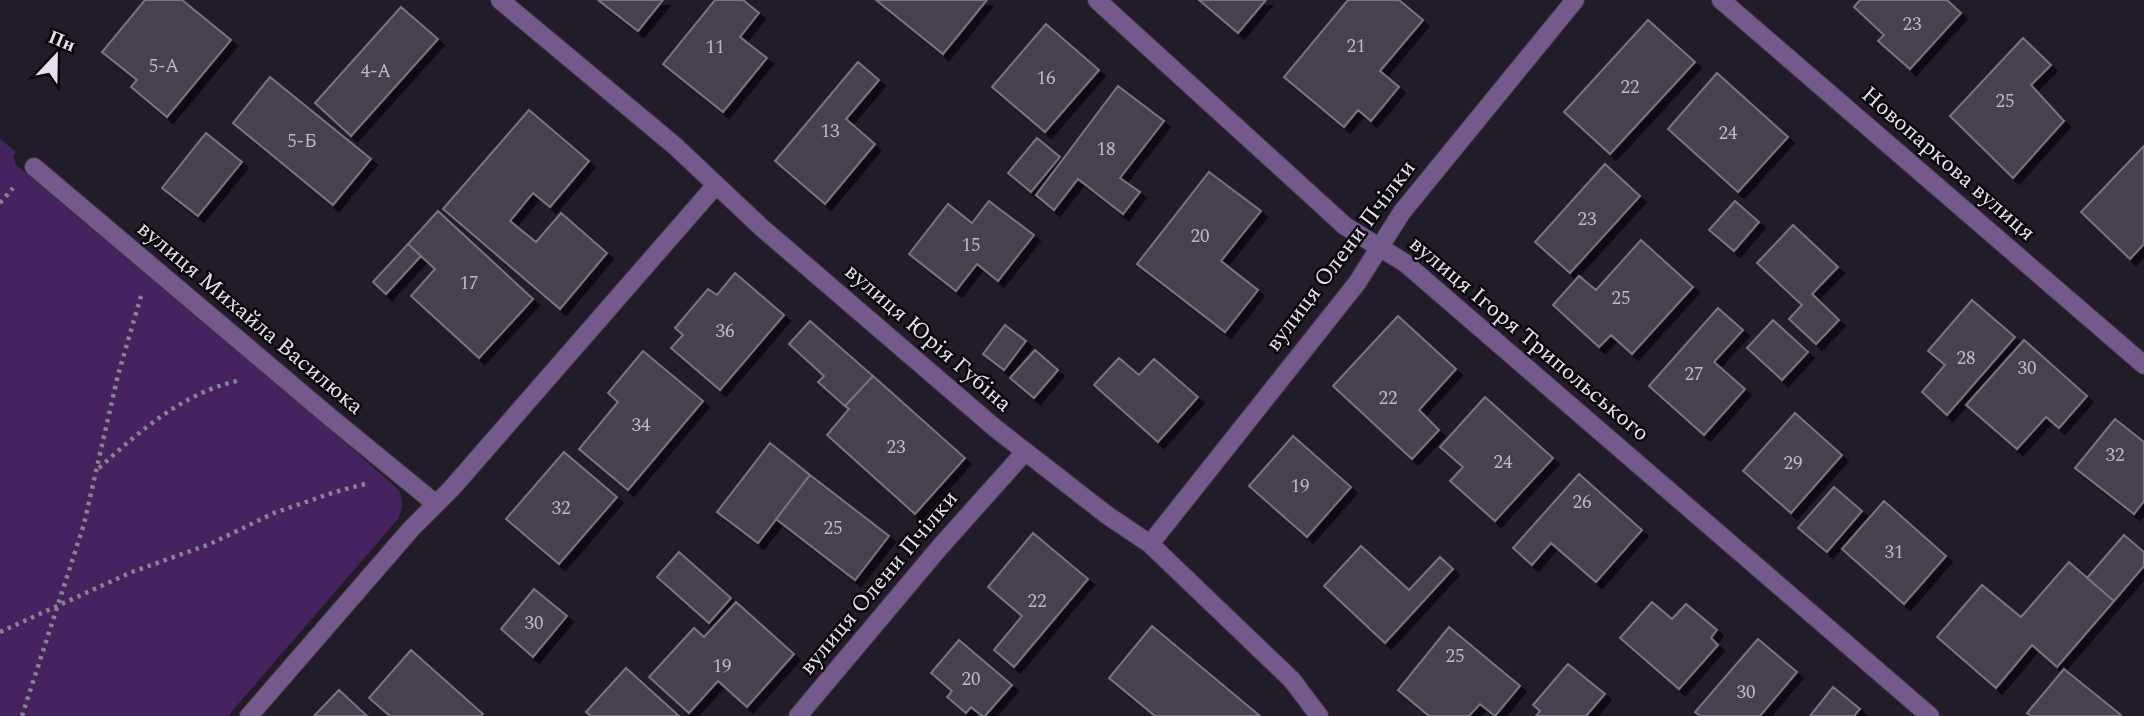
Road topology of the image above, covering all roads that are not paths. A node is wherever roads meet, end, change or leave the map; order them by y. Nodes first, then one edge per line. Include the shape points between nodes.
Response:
1 (500, 0) edge
2 (1097, 0) edge
3 (1574, 0) edge
4 (1721, 0) edge
5 (34, 167) dead end
6 (716, 185) junction
7 (1380, 247) junction
8 (2144, 365) edge
9 (1025, 452) junction
10 (436, 504) junction
11 (1150, 544) junction
12 (249, 716) edge
13 (798, 716) edge
14 (1319, 716) edge
15 (1930, 716) edge

1 - 6 street, вулиця Юрія Губіна
2 - 7 street, вулиця Ігоря Трипольського via 1346,226
3 - 7 street, вулиця Олени Пчілки via 1402,212
4 - 8 street, Новопаркова вулиця
5 - 10 street, вулиця Михайла Василюка
6 - 9 street, вулиця Юрія Губіна
6 - 10 street
7 - 11 street, вулиця Олени Пчілки via 1357,283
7 - 15 street, вулиця Ігоря Трипольського via 1405,263
9 - 11 street, вулиця Юрія Губіна
9 - 13 street, вулиця Олени Пчілки
10 - 12 street
11 - 14 street, вулиця Юрія Губіна via 1292,680

